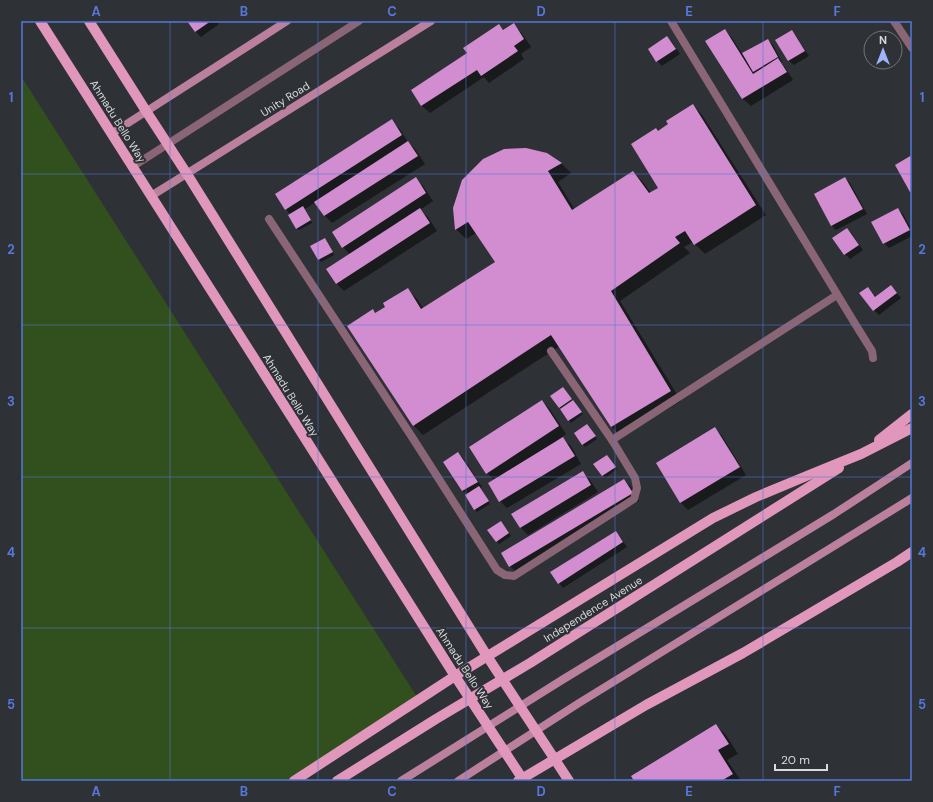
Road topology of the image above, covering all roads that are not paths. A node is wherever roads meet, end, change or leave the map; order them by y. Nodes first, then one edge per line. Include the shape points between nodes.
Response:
1 (40, 21) edge
2 (89, 21) edge
3 (286, 21) edge
4 (359, 21) edge
5 (430, 21) edge
6 (671, 21) edge
7 (894, 21) edge
8 (912, 48) edge
9 (146, 111) junction
10 (111, 134) junction
11 (167, 144) junction
12 (132, 167) junction
13 (187, 174) junction
14 (151, 196) junction
15 (270, 219) dead end
16 (837, 295) junction
17 (551, 351) dead end
18 (873, 358) dead end
19 (912, 414) edge
20 (912, 428) edge
21 (612, 440) junction
22 (861, 454) junction
23 (912, 463) edge
24 (912, 498) edge
25 (912, 552) edge
26 (488, 656) junction
27 (455, 676) junction
28 (567, 778) edge
29 (294, 781) edge
30 (337, 781) edge
31 (401, 781) edge
32 (458, 781) edge
33 (518, 781) edge
34 (524, 781) edge

1 - 10 main road, Ahmadu Bello Way
2 - 9 main road
3 - 9 main road
4 - 11 street
5 - 13 main road, Unity Road
6 - 16 street
7 - 8 street
9 - 10 main road
9 - 11 main road
10 - 12 main road, Ahmadu Bello Way
11 - 12 street
11 - 13 main road
12 - 14 main road, Ahmadu Bello Way
13 - 14 main road, Unity Road
13 - 26 main road
14 - 27 main road, Ahmadu Bello Way
15 - 21 street via 497,570 514,576 634,499 638,488 636,478
16 - 18 street via 872,351
16 - 21 street
17 - 21 street
19 - 22 main road
20 - 22 main road
22 - 26 main road via 756,497 713,518
22 - 30 main road, Independence Avenue via 530,663
23 - 31 main road via 834,514
24 - 32 main road via 579,703
25 - 33 main road via 743,653 646,704
26 - 27 main road
26 - 28 main road
27 - 29 main road
27 - 34 main road, Ahmadu Bello Way

